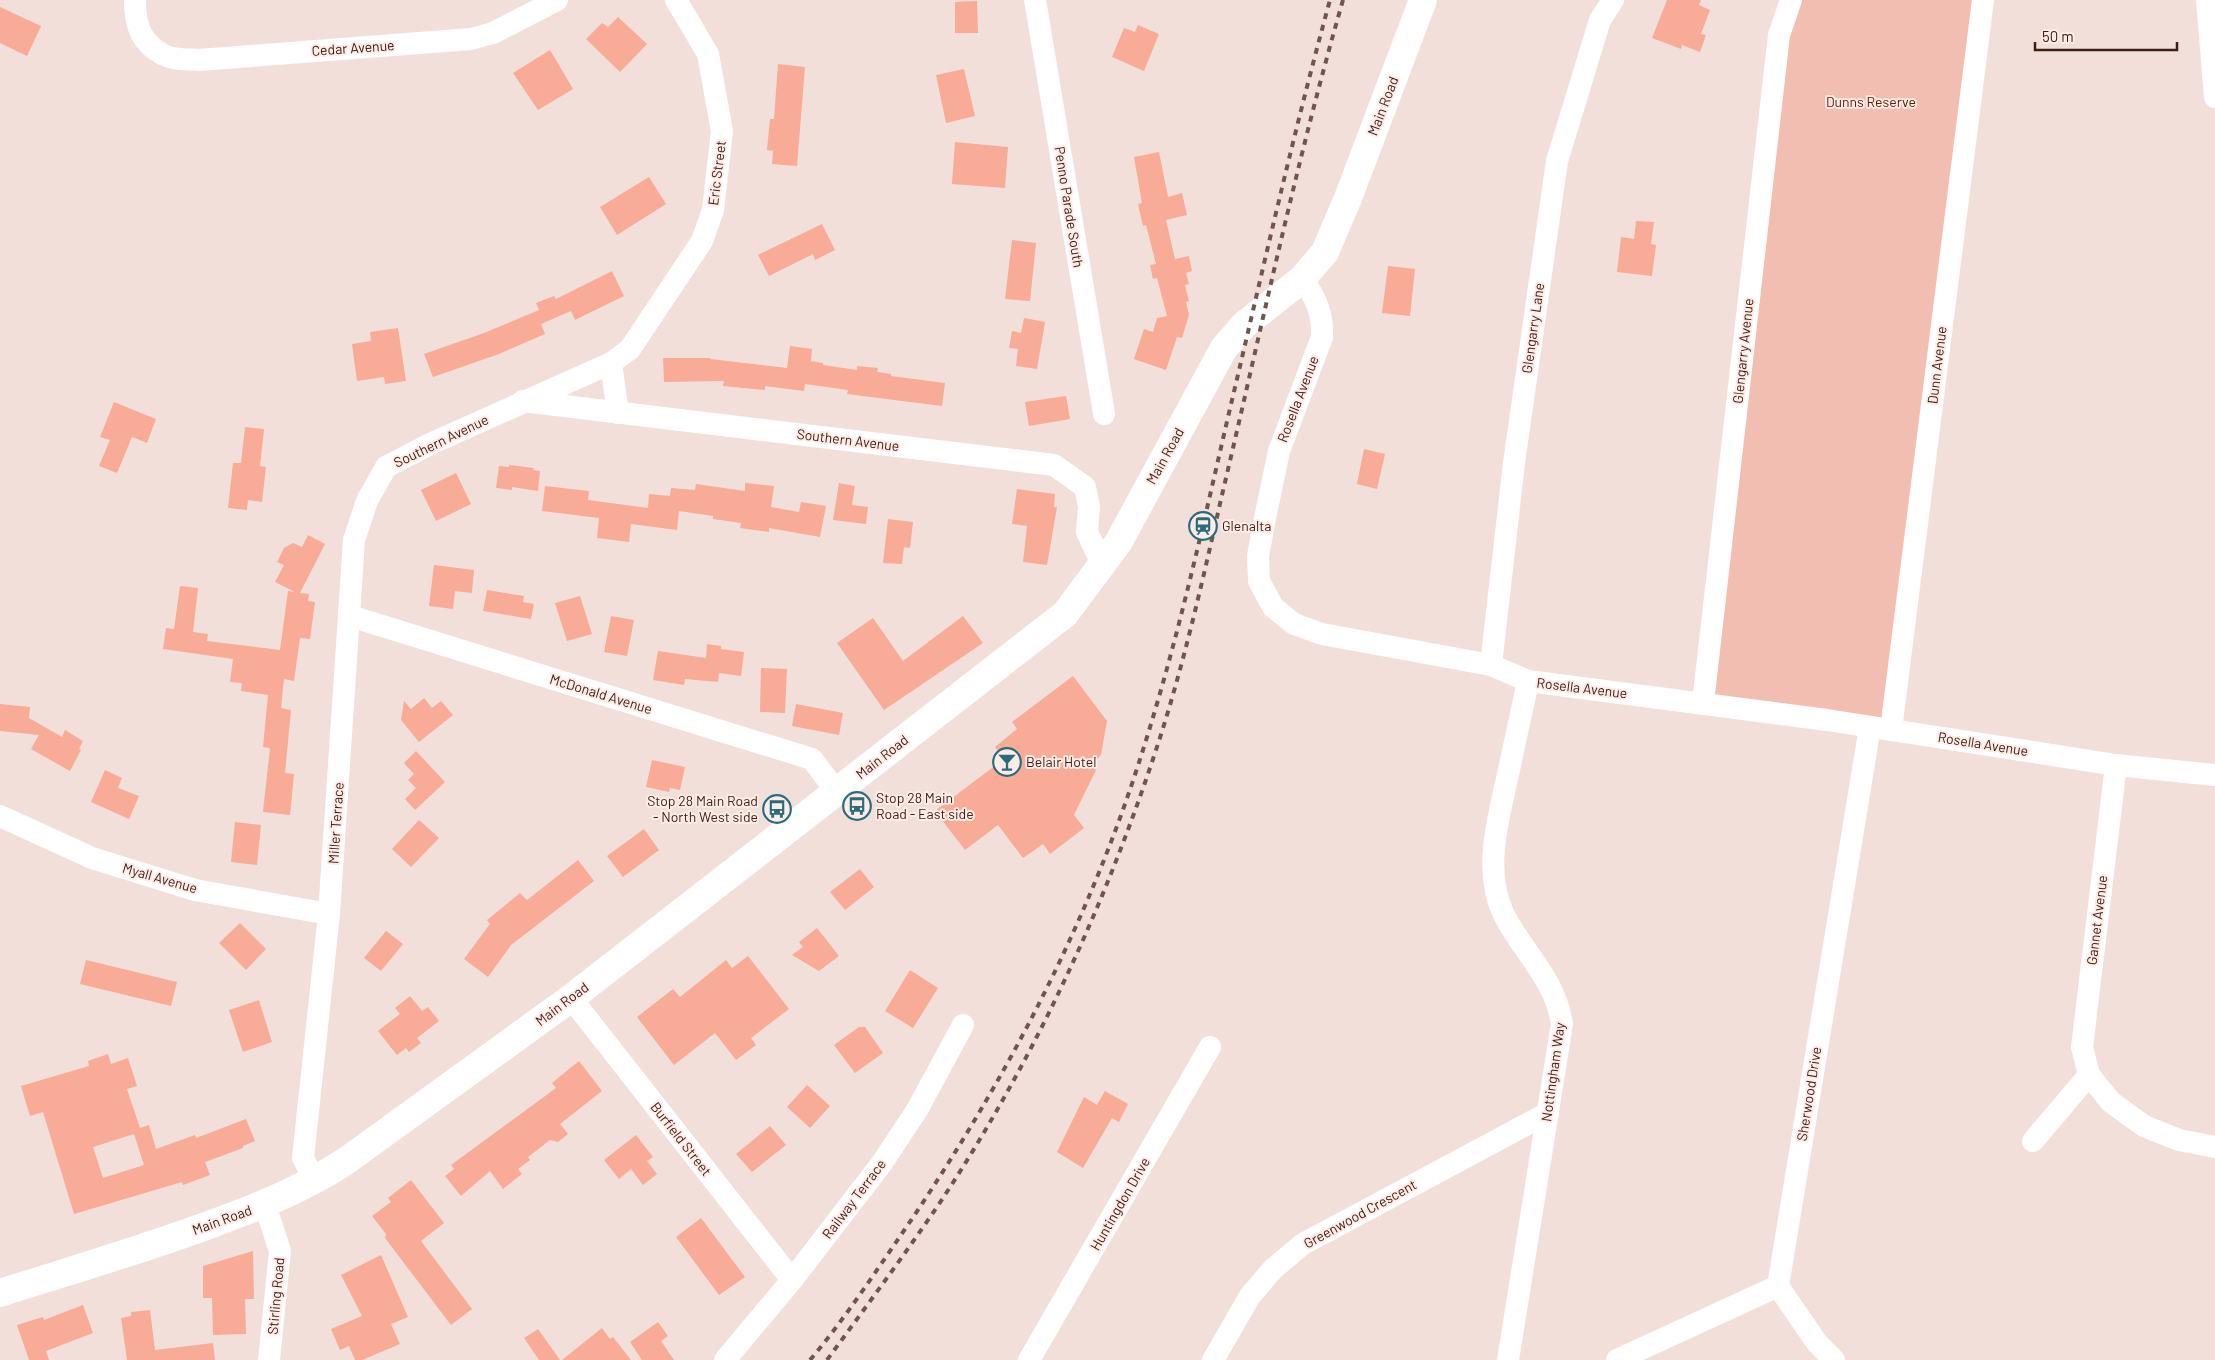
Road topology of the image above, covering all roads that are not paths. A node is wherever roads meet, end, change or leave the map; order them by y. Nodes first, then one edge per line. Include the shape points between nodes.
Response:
1 (135, 0) edge
2 (557, 0) edge
3 (676, 0) edge
4 (1035, 0) edge
5 (1423, 0) edge
6 (1613, 0) edge
7 (1791, 0) edge
8 (1982, 0) edge
9 (2208, 0) edge
10 (2215, 97) edge
11 (1302, 279) junction
12 (611, 363) junction
13 (523, 401) junction
14 (618, 413) junction
15 (1104, 414) dead end
16 (386, 468) joint
17 (1102, 564) junction
18 (350, 616) junction
19 (1491, 665) junction
20 (1528, 681) junction
21 (1703, 703) junction
22 (1880, 728) junction
23 (2116, 764) junction
24 (2215, 776) edge
25 (837, 792) junction
26 (0, 816) edge
27 (329, 914) junction
28 (571, 998) junction
29 (963, 1025) dead end
30 (1210, 1047) dead end
31 (2089, 1075) junction
32 (1548, 1113) junction
33 (2033, 1141) dead end
34 (2215, 1146) edge
35 (315, 1181) junction
36 (265, 1204) junction
37 (792, 1280) junction
38 (1778, 1286) junction
39 (0, 1293) edge
40 (269, 1360) edge
41 (725, 1360) edge
42 (1029, 1360) edge
43 (1213, 1360) edge
44 (1508, 1360) edge
45 (1617, 1360) edge
46 (1834, 1360) edge

1 - 2 street, Cedar Avenue via 135,20 144,41 165,56 199,60 471,39 492,33
3 - 12 street, Eric Street via 708,54 722,132 713,210 702,241 630,349
4 - 15 street, Penno Parade South
5 - 11 main road, Main Road via 1329,243
6 - 19 street, Glengarry Lane via 1600,20 1557,162 1514,463
7 - 21 street, Glengarry Avenue via 1779,35
8 - 22 street, Dunn Avenue
9 - 10 street
11 - 17 main road, Main Road via 1244,325 1224,348 1118,543
11 - 19 street, Rosella Avenue via 1314,296 1323,322 1322,337 1279,451 1258,556 1259,581 1273,607 1294,624 1322,634
12 - 13 street, Southern Avenue
12 - 14 street
13 - 14 street, Southern Avenue
13 - 16 street, Southern Avenue
14 - 17 street, Southern Avenue via 1054,465 1085,487 1089,507 1087,532
16 - 18 street, Miller Terrace via 366,501 354,540
17 - 25 main road, Main Road via 1065,614
18 - 25 street, McDonald Avenue via 812,759
18 - 27 street, Miller Terrace
19 - 20 street, Rosella Avenue
20 - 21 street, Rosella Avenue
20 - 32 street, Nottingham Way via 1495,834 1493,869 1504,915 1552,988 1559,1005 1562,1024
21 - 22 street, Rosella Avenue
22 - 23 street, Rosella Avenue
22 - 38 street, Sherwood Drive
23 - 24 street, Rosella Avenue
23 - 31 street, Gannet Avenue via 2082,1047
25 - 28 main road, Main Road
26 - 27 street, Myall Avenue via 92,858 195,890
27 - 35 street, Miller Terrace via 303,1158
28 - 35 main road, Main Road
28 - 37 street, Burfield Street
29 - 37 street, Railway Terrace via 917,1110 882,1163
30 - 42 street, Huntingdon Drive
31 - 33 street
31 - 34 street, Gannet Avenue via 2111,1102 2144,1126 2180,1140
32 - 43 street, Greenwood Crescent via 1303,1244 1273,1269 1250,1296
32 - 44 street, Nottingham Way
35 - 36 main road, Main Road
36 - 39 main road, Main Road via 166,1240
36 - 40 street, Stirling Road via 280,1251
37 - 41 street, Railway Terrace
38 - 45 street
38 - 46 street via 1817,1343

